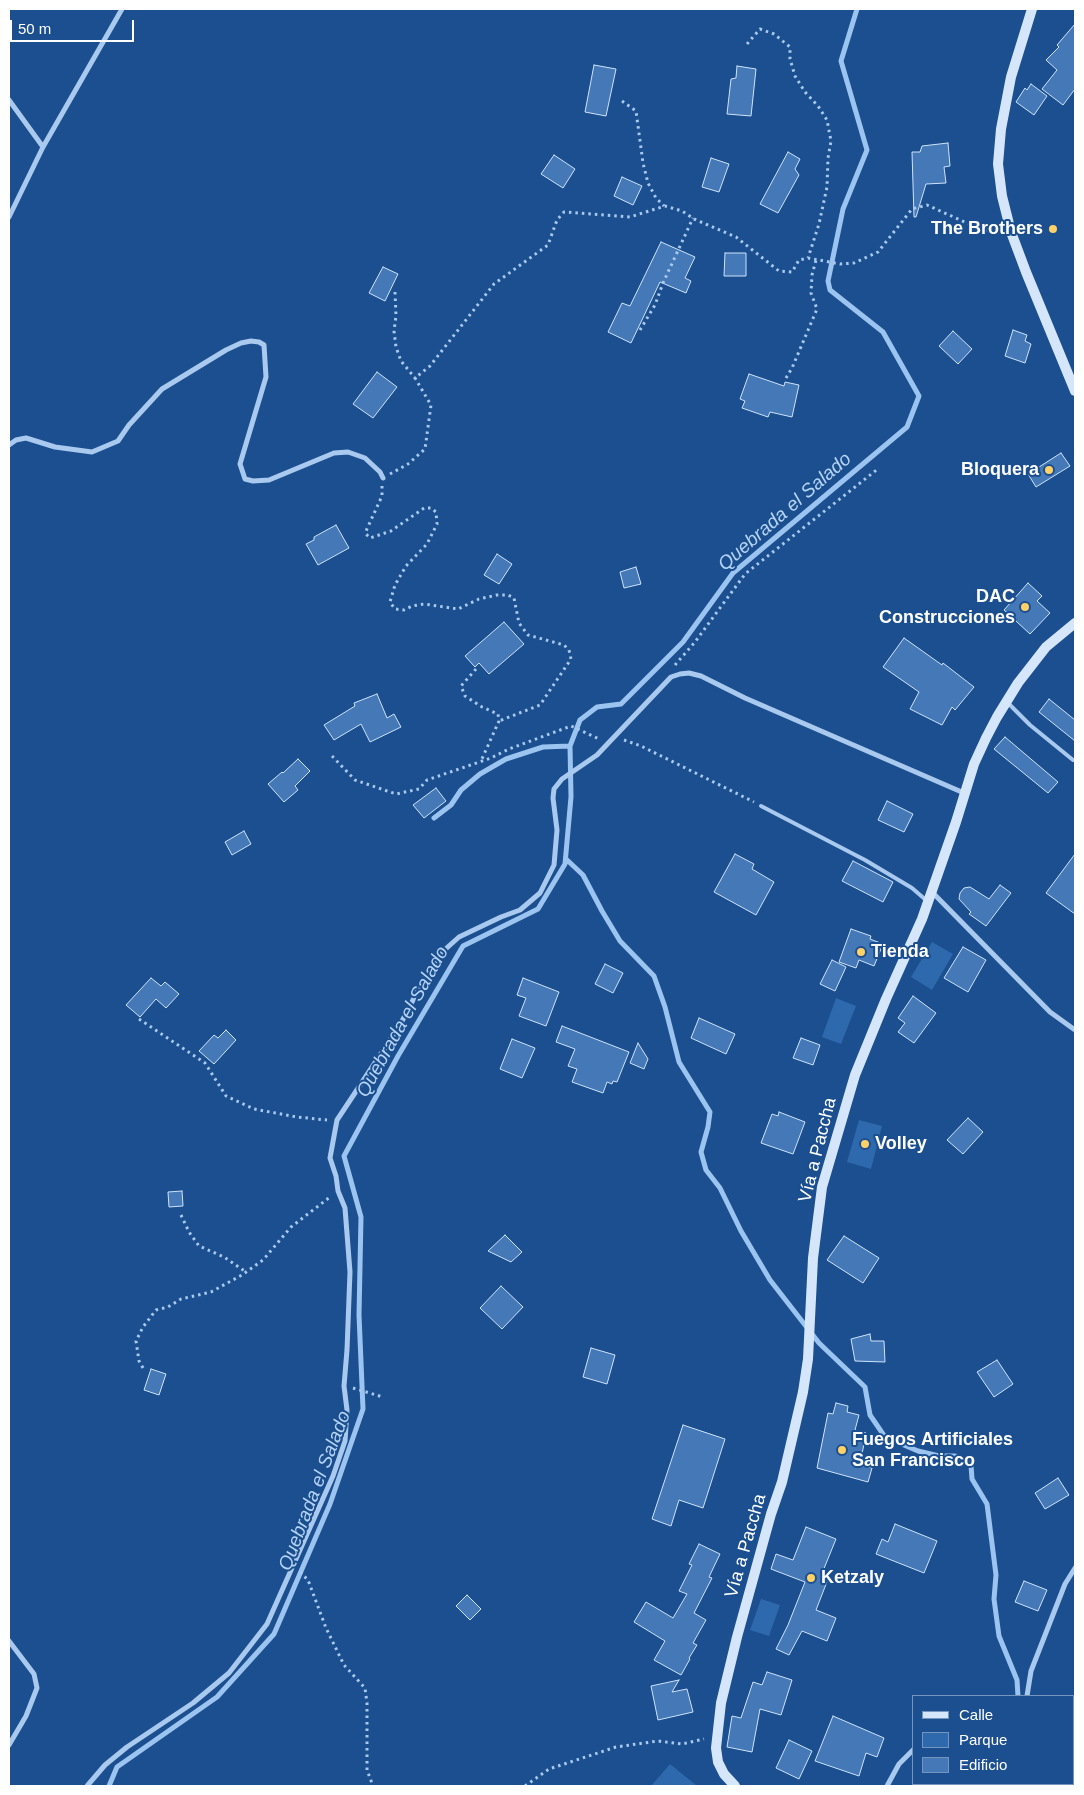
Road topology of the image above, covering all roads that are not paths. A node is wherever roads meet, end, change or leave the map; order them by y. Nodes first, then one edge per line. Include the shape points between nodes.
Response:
1 (122, 9) edge
2 (1032, 9) edge
3 (9, 100) edge
4 (43, 147) junction
5 (9, 217) edge
6 (1075, 391) edge
7 (9, 445) edge
8 (382, 478) road end
9 (1075, 623) edge
10 (1006, 702) junction
11 (1073, 760) dead end
12 (964, 793) junction
13 (761, 806) road end
14 (930, 897) junction
15 (1075, 1030) edge
16 (1075, 1568) edge
17 (9, 1641) edge
18 (1027, 1695) edge
19 (9, 1745) edge
20 (912, 1751) edge
21 (87, 1786) edge
22 (735, 1786) edge
23 (887, 1786) edge

1 - 4 street
2 - 6 main road via 1011,77 998,164 1011,232
3 - 4 street
4 - 5 street
7 - 8 street via 26,438 55,447 92,452 118,441 162,389 226,350 251,341 264,345 266,377 240,464 245,479 269,480 334,453 348,452 365,458
9 - 10 main road, Vía a Paccha via 1046,647
10 - 11 lane
10 - 12 main road, Vía a Paccha via 986,738
12 - 14 main road, Vía a Paccha
12 - 21 street via 689,673 671,677 597,755 562,779 554,789 553,798 557,830 554,865 540,893 520,910 459,937 440,954 400,1025 337,1120 330,1158 345,1208 350,1272 344,1440 333,1476 267,1624 229,1673 193,1703 120,1753
13 - 14 lane
14 - 15 street via 1050,1012
14 - 22 main road, Vía a Paccha via 855,1075 825,1178 813,1258 804,1384 796,1426 721,1704 718,1762
16 - 18 street via 1065,1584 1031,1671
17 - 19 street via 34,1674 38,1688
20 - 23 street via 898,1764

